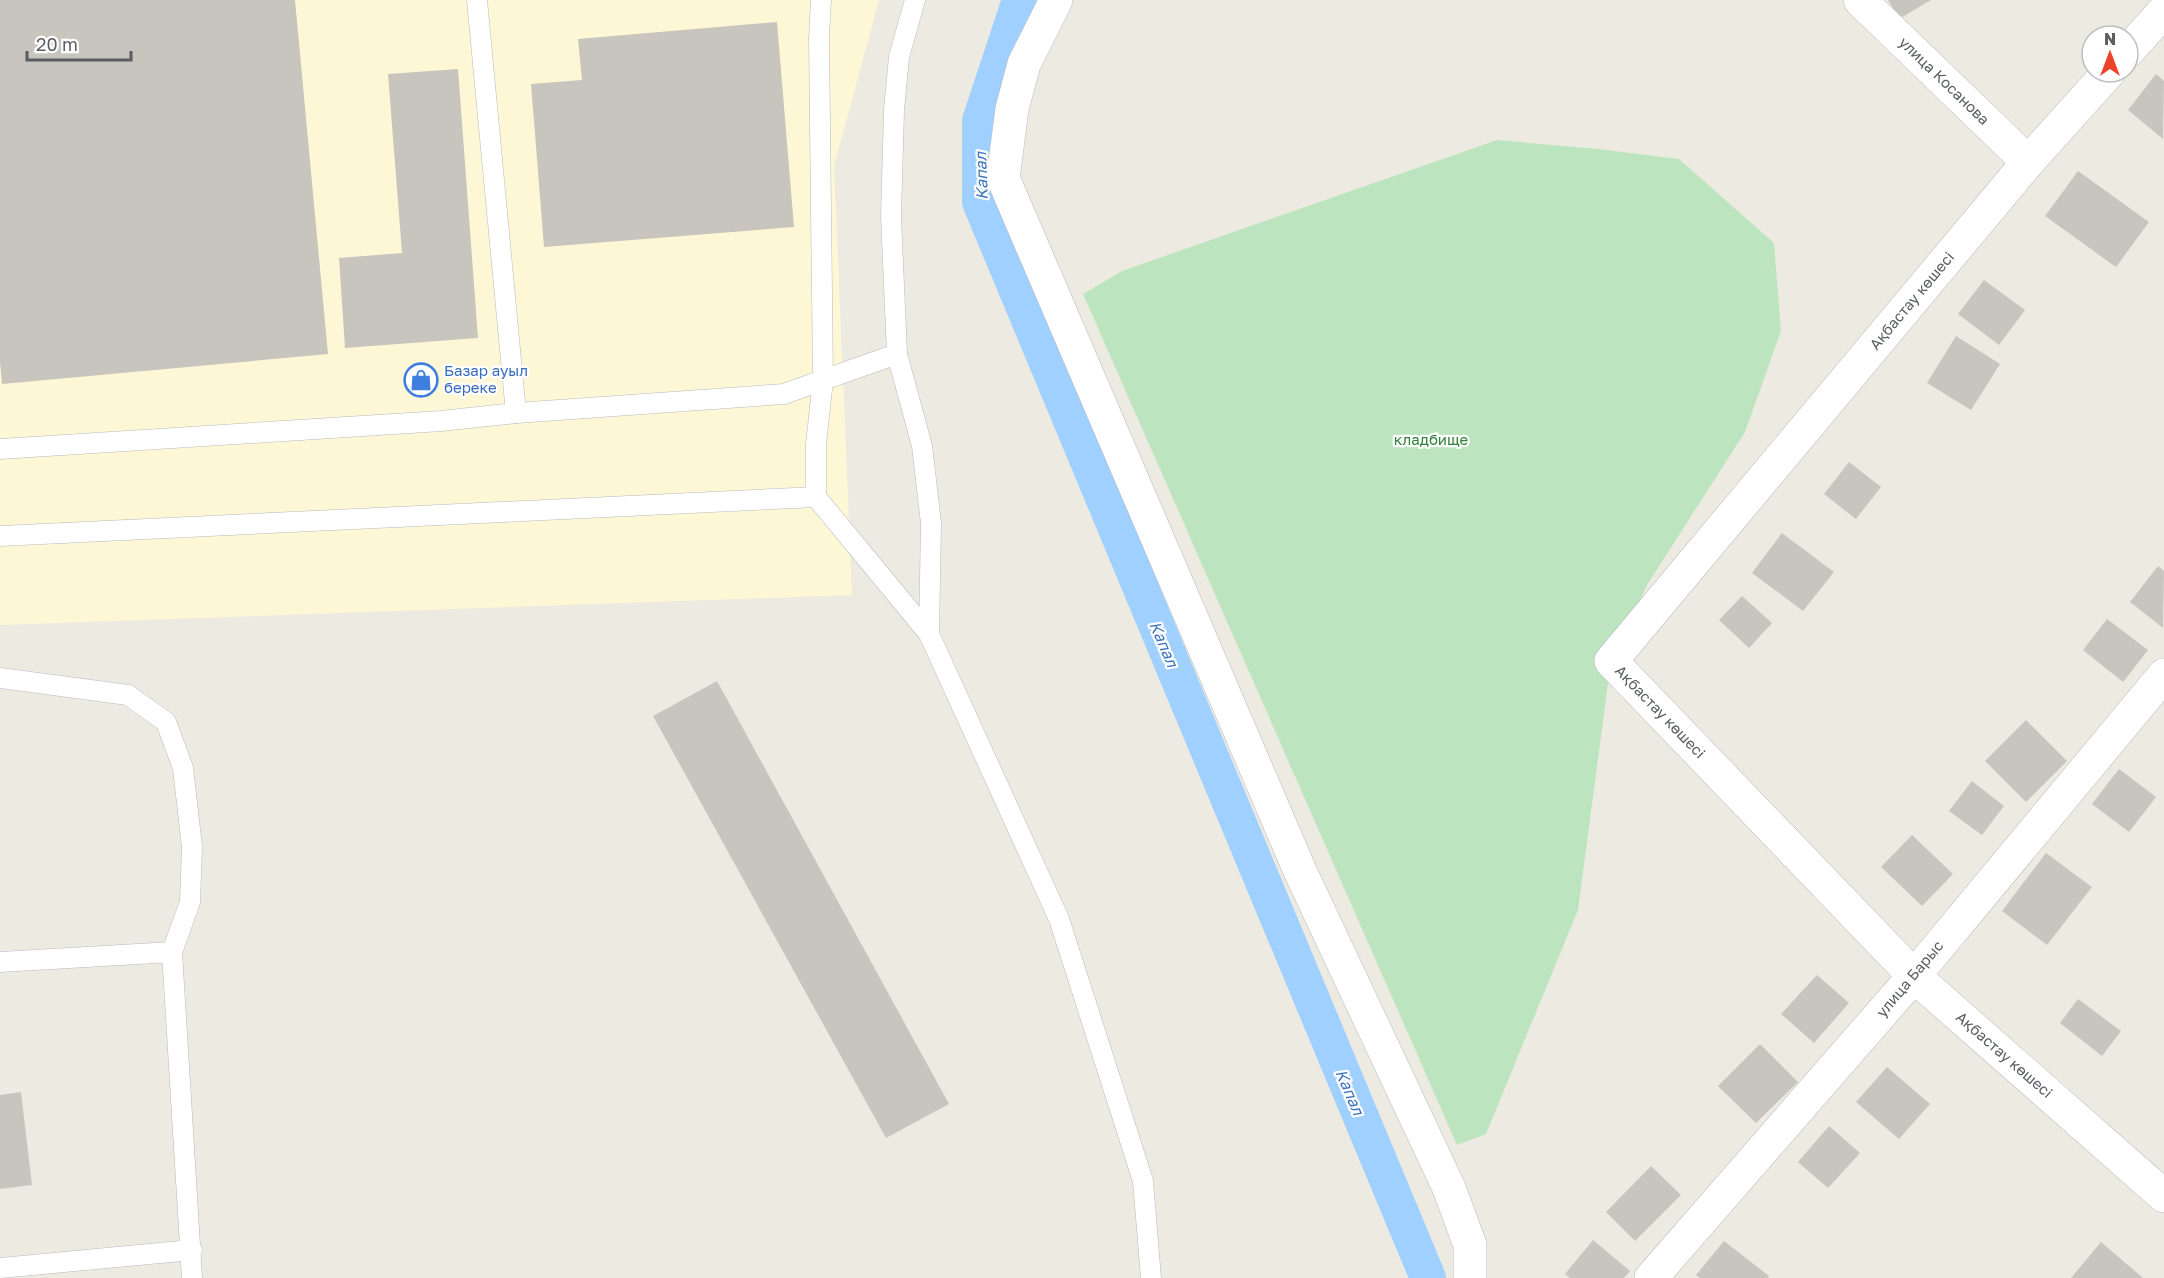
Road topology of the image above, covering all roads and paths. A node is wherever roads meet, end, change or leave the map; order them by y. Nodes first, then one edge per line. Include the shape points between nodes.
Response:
1 (477, 0) edge
2 (821, 0) edge
3 (915, 0) edge
4 (1056, 0) edge
5 (1860, 0) edge
6 (2164, 11) edge
7 (2140, 38) edge
8 (2098, 84) edge
9 (2028, 162) junction
10 (897, 354) junction
11 (823, 380) junction
12 (516, 413) junction
13 (0, 449) edge
14 (816, 497) junction
15 (0, 536) edge
16 (929, 634) junction
17 (2164, 675) edge
18 (0, 678) edge
19 (172, 952) junction
20 (0, 962) edge
21 (1914, 976) junction
22 (2164, 1196) edge
23 (192, 1250) junction
24 (0, 1268) edge
25 (192, 1278) edge
26 (1151, 1278) edge
27 (1470, 1278) edge
28 (1651, 1278) edge

1 - 12 lane
2 - 11 lane
3 - 10 lane via 899,57 894,110 891,217
4 - 27 street via 1024,64 1012,109 1003,178 1300,871 1449,1188 1470,1245
5 - 9 street, улица Косанова
6 - 7 street
8 - 9 street, Ақбастау көшесі
9 - 21 street, Ақбастау көшесі via 1611,661
10 - 11 lane
10 - 16 lane via 922,446 930,512
11 - 12 lane via 784,394
11 - 14 lane via 816,444
12 - 13 lane
14 - 15 lane
14 - 16 lane
16 - 26 lane via 1059,919 1143,1181
17 - 21 street, улица Барыс
18 - 19 lane via 128,695 166,722 183,768 192,847 190,902
19 - 20 lane
19 - 23 lane
21 - 22 street, Ақбастау көшесі
21 - 28 street, улица Барыс
23 - 24 lane
23 - 25 lane

